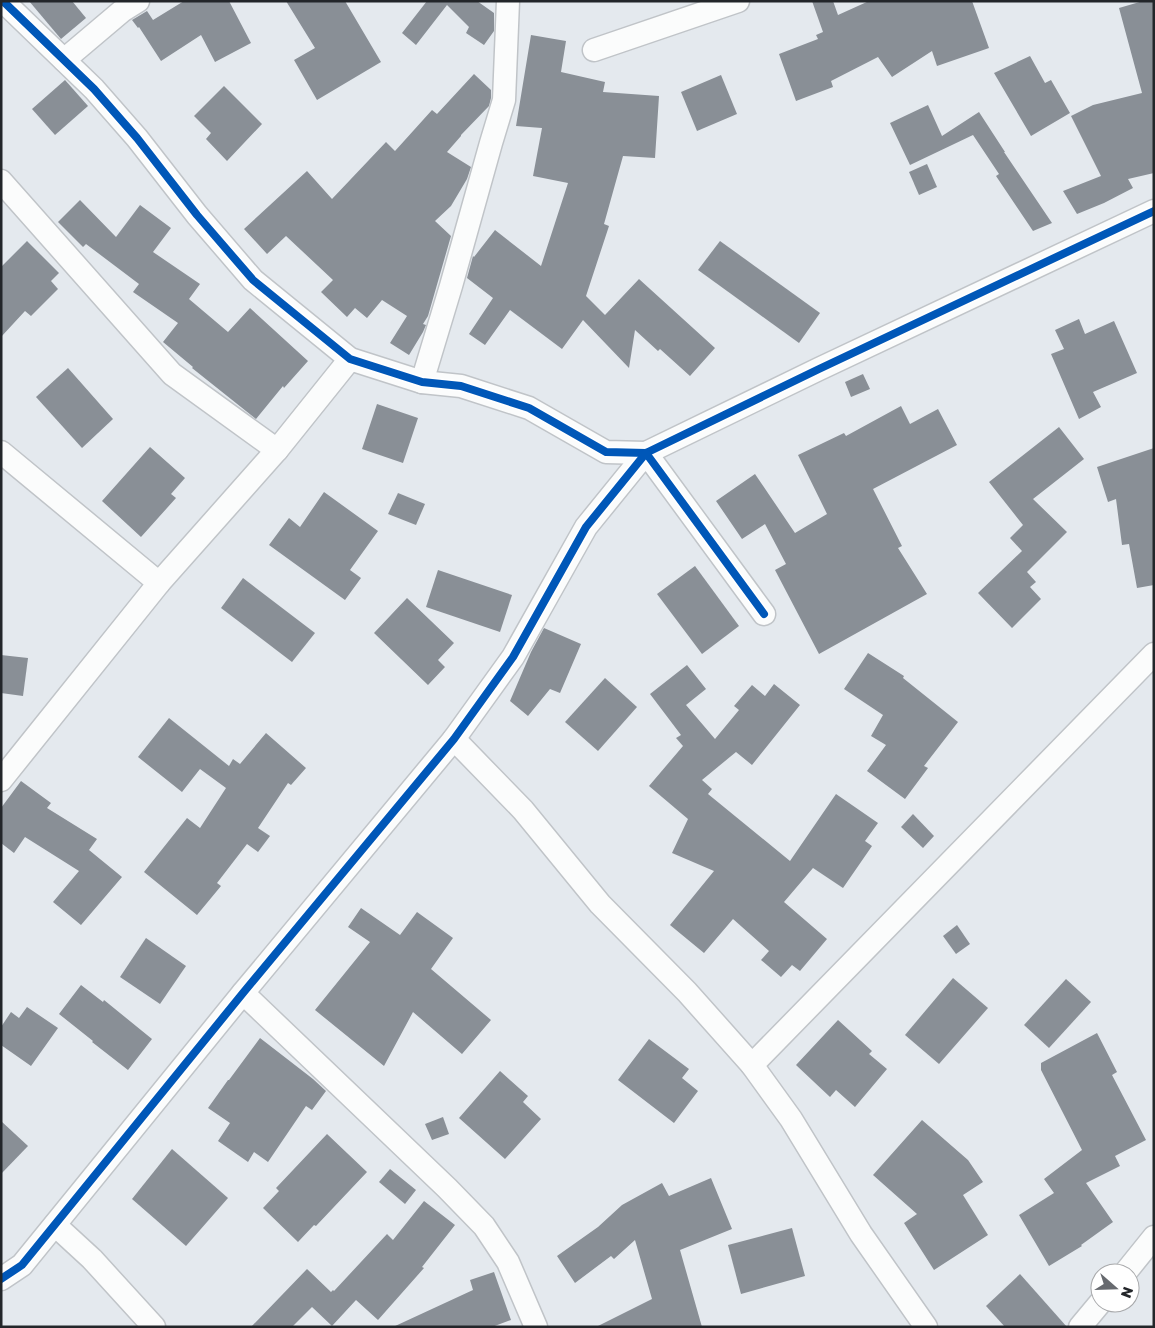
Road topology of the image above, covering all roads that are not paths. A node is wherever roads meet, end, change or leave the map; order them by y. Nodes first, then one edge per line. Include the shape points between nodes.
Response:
1 (3, 1) edge
2 (138, 1) edge
3 (508, 1) edge
4 (738, 1) edge
5 (594, 50) dead end
6 (64, 60) junction
7 (1, 182) edge
8 (1154, 211) edge
9 (350, 359) junction
10 (422, 382) junction
11 (277, 450) junction
12 (1, 452) edge
13 (646, 453) junction
14 (159, 583) junction
15 (764, 614) dead end
16 (1154, 654) edge
17 (454, 739) junction
18 (1, 780) edge
19 (243, 992) junction
20 (752, 1065) junction
21 (55, 1226) junction
22 (1154, 1237) edge
23 (1132, 1263) edge
24 (1, 1279) edge
25 (1092, 1313) edge
26 (154, 1327) edge
27 (536, 1327) edge
28 (926, 1327) edge
29 (1080, 1327) edge

1 - 6 street
2 - 6 street
3 - 10 street via 504,100
4 - 5 street
6 - 9 street via 137,138 196,215 253,280
7 - 11 street via 172,374
8 - 13 street
9 - 10 street
9 - 11 street
10 - 13 street via 461,386 530,408 606,452
11 - 14 street
12 - 14 street
13 - 15 street
13 - 17 street via 586,527 513,657
14 - 18 street
16 - 20 street
17 - 19 street
17 - 20 street via 523,810 600,904 687,992
19 - 21 street
19 - 27 street via 484,1226 508,1262
20 - 28 street via 791,1119 861,1234
21 - 24 street via 22,1265
21 - 26 street via 92,1259
22 - 23 street
25 - 29 street

